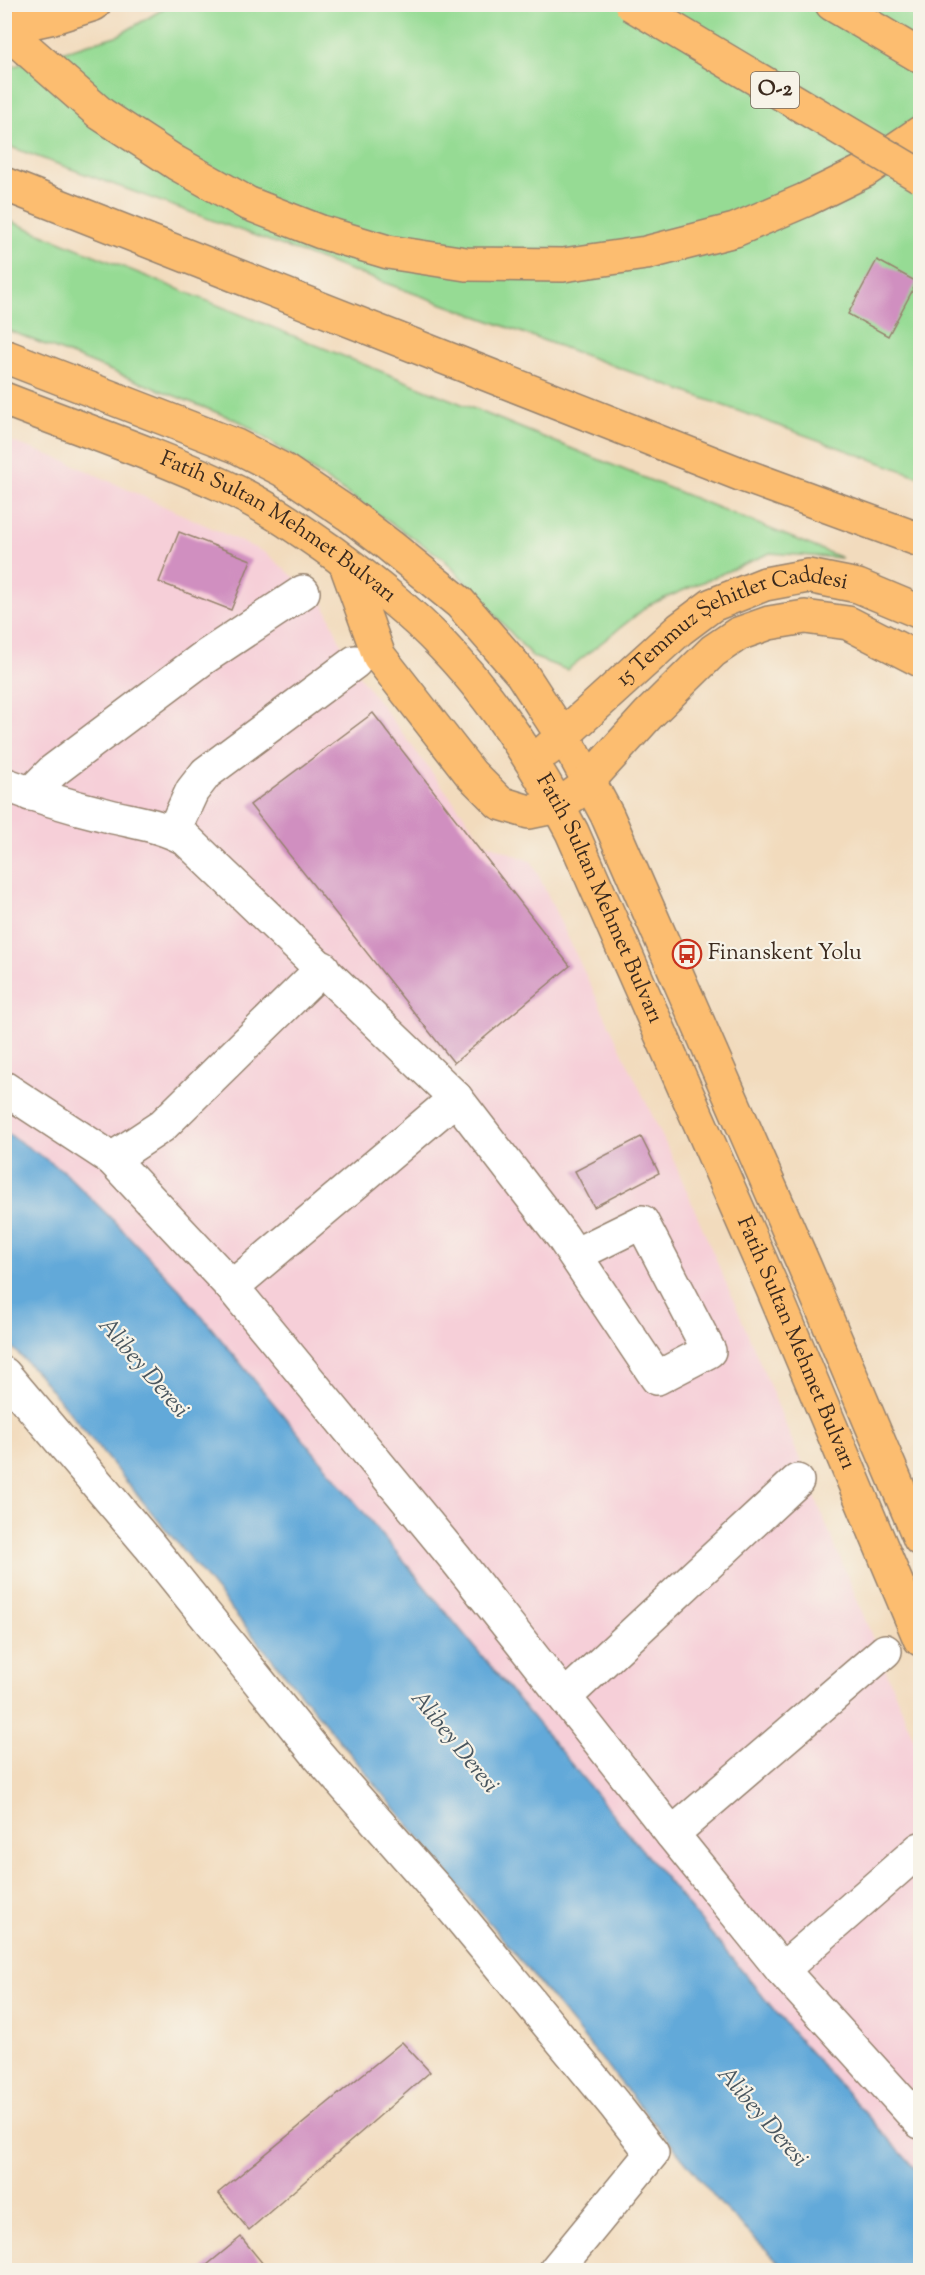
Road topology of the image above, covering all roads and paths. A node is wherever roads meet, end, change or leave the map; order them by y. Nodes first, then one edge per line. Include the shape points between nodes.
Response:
1 (94, 4) edge
2 (631, 4) edge
3 (832, 4) edge
4 (4, 28) edge
5 (921, 56) edge
6 (921, 133) edge
7 (921, 176) edge
8 (19, 189) edge
9 (4, 356) edge
10 (4, 399) edge
11 (921, 540) edge
12 (345, 562) junction
13 (303, 592) dead end
14 (921, 612) edge
15 (921, 660) edge
16 (355, 662) dead end
17 (563, 737) junction
18 (531, 763) junction
19 (589, 780) junction
20 (17, 789) edge
21 (558, 806) junction
22 (173, 832) junction
23 (322, 968) junction
24 (4, 1088) edge
25 (456, 1098) junction
26 (112, 1159) junction
27 (575, 1255) junction
28 (232, 1287) junction
29 (4, 1374) edge
30 (797, 1481) dead end
31 (921, 1539) edge
32 (921, 1639) edge
33 (885, 1651) dead end
34 (565, 1697) junction
35 (672, 1834) junction
36 (921, 1848) edge
37 (782, 1970) junction
38 (915, 2106) edge
39 (556, 2271) edge

1 - 4 main road
2 - 7 main road, O-2, bridge
3 - 5 main road
4 - 6 main road via 101,114 247,203 321,232 388,252 466,264 563,265 646,253 735,230 864,171
8 - 11 main road via 740,474
9 - 17 main road, Fatih Sultan Mehmet Bulvarı via 236,446 283,470 348,514 460,603 522,674
10 - 12 main road, Fatih Sultan Mehmet Bulvarı via 226,487 282,518
12 - 18 main road, Fatih Sultan Mehmet Bulvarı via 443,645 484,693
12 - 21 main road via 379,656 471,774 500,803 529,812
13 - 20 lane via 202,659 53,771
14 - 17 main road, 15 Temmuz Şehitler Caddesi via 858,586 808,576 765,584 712,605 680,628
15 - 19 main road, 15 Temmuz Şehitler Caddesi via 848,623 805,617 769,623 738,634 705,659
16 - 22 lane via 206,773 192,791
17 - 18 main road, 15 Temmuz Şehitler Caddesi
17 - 19 main road, Fatih Sultan Mehmet Bulvarı
18 - 21 main road, Fatih Sultan Mehmet Bulvarı
19 - 21 main road, 15 Temmuz Şehitler Caddesi
19 - 31 main road, Fatih Sultan Mehmet Bulvarı via 633,872
20 - 22 lane
21 - 32 main road, Fatih Sultan Mehmet Bulvarı via 674,1062
22 - 23 lane via 186,839
23 - 25 lane
23 - 26 lane via 162,1126
24 - 26 lane
25 - 27 lane
25 - 28 lane
26 - 28 lane
27 - 27 lane via 657,1378 709,1351 642,1222
28 - 34 lane
29 - 39 lane via 149,1545 318,1755 445,1899 652,2153
30 - 34 lane
33 - 35 lane
34 - 35 lane
35 - 37 lane
36 - 37 lane
37 - 38 lane

